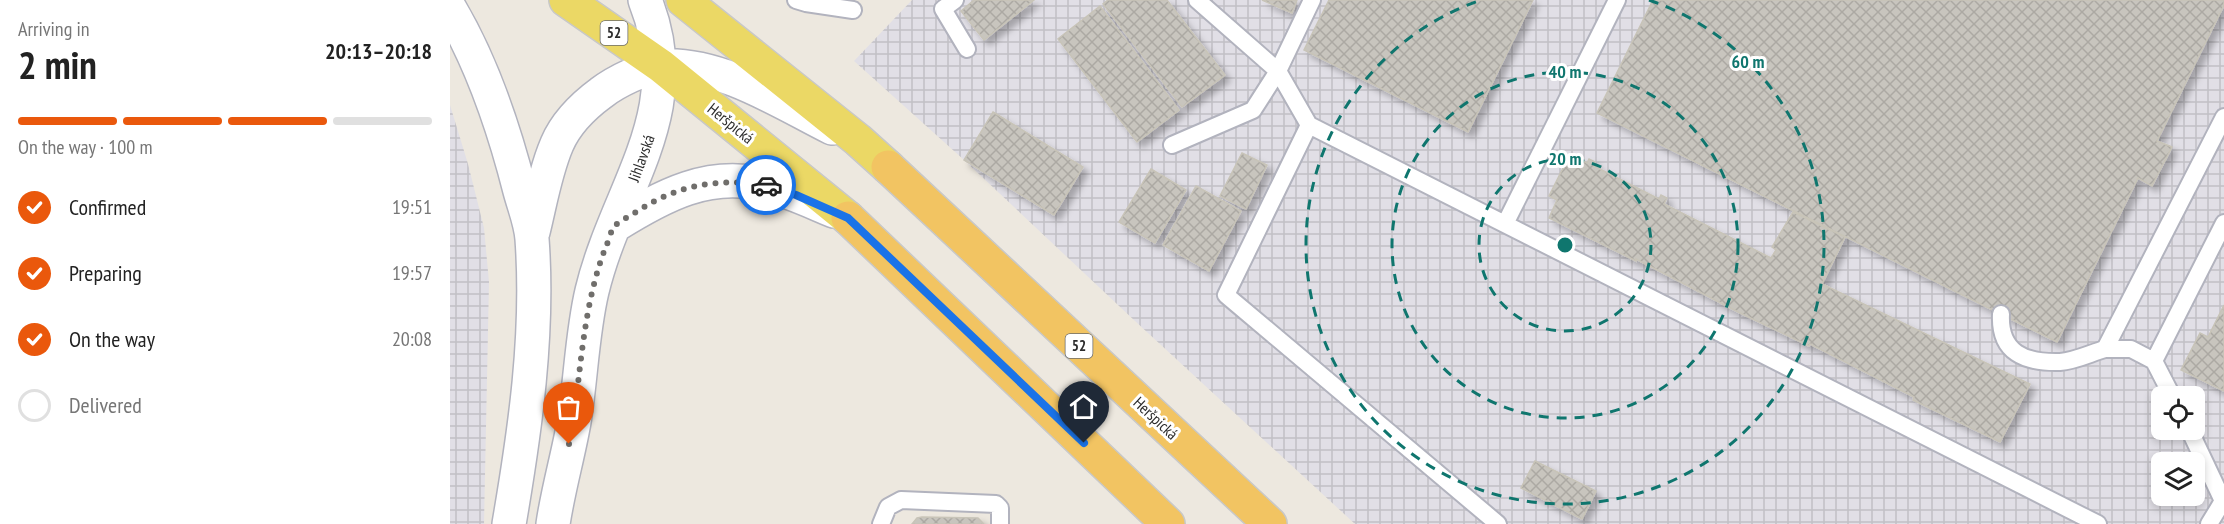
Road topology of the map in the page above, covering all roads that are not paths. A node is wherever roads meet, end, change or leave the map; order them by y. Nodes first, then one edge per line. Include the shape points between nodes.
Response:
1 (566, 0) edge
2 (645, 0) edge
3 (683, 0) edge
4 (796, 0) edge
5 (955, 0) edge
6 (1197, 0) edge
7 (1312, 0) edge
8 (1617, 0) edge
9 (450, 9) edge
10 (853, 10) dead end
11 (967, 49) dead end
12 (661, 66) junction
13 (1278, 71) junction
14 (2224, 117) edge
15 (1309, 125) junction
16 (858, 140) junction
17 (1172, 145) dead end
18 (888, 167) joint
19 (848, 218) junction
20 (2224, 223) edge
21 (1505, 224) junction
22 (614, 226) junction
23 (532, 237) junction
24 (2001, 314) dead end
25 (2105, 349) junction
26 (2154, 361) junction
27 (2167, 386) edge
28 (2194, 440) edge
29 (2224, 502) edge
30 (509, 524) edge
31 (552, 524) edge
32 (881, 524) edge
33 (1000, 524) edge
34 (1168, 524) edge
35 (1270, 524) edge
36 (1498, 524) edge
37 (2098, 524) edge
38 (2209, 524) edge

1 - 12 main road, Heršpická / 52
2 - 12 main road, Jihlavská via 656,32
3 - 16 main road, Heršpická / 52
4 - 10 lane
5 - 11 lane via 943,9
6 - 13 lane
7 - 13 lane
8 - 21 lane
9 - 23 main road via 487,87 511,156
12 - 16 main road, Heršpická via 717,74
12 - 19 main road, Heršpická / 52
12 - 22 main road, Jihlavská via 657,110 647,147
12 - 23 main road via 614,84 566,126 550,165
13 - 15 lane
13 - 17 lane via 1253,110
14 - 25 lane
15 - 21 lane
15 - 36 lane via 1226,295
16 - 18 main road, Heršpická / 52
18 - 35 highway, Heršpická / 52
19 - 22 main road via 767,185 725,182 683,189 652,202
19 - 34 highway, Heršpická / 52
20 - 26 lane
21 - 37 lane
22 - 31 main road, Jihlavská via 592,294 573,424
23 - 30 main road via 531,358
24 - 25 lane via 2004,341 2015,353 2062,362
25 - 26 lane via 2131,350
26 - 27 lane
28 - 29 lane
29 - 38 lane
32 - 33 lane via 888,507 901,500 996,504 1000,508

